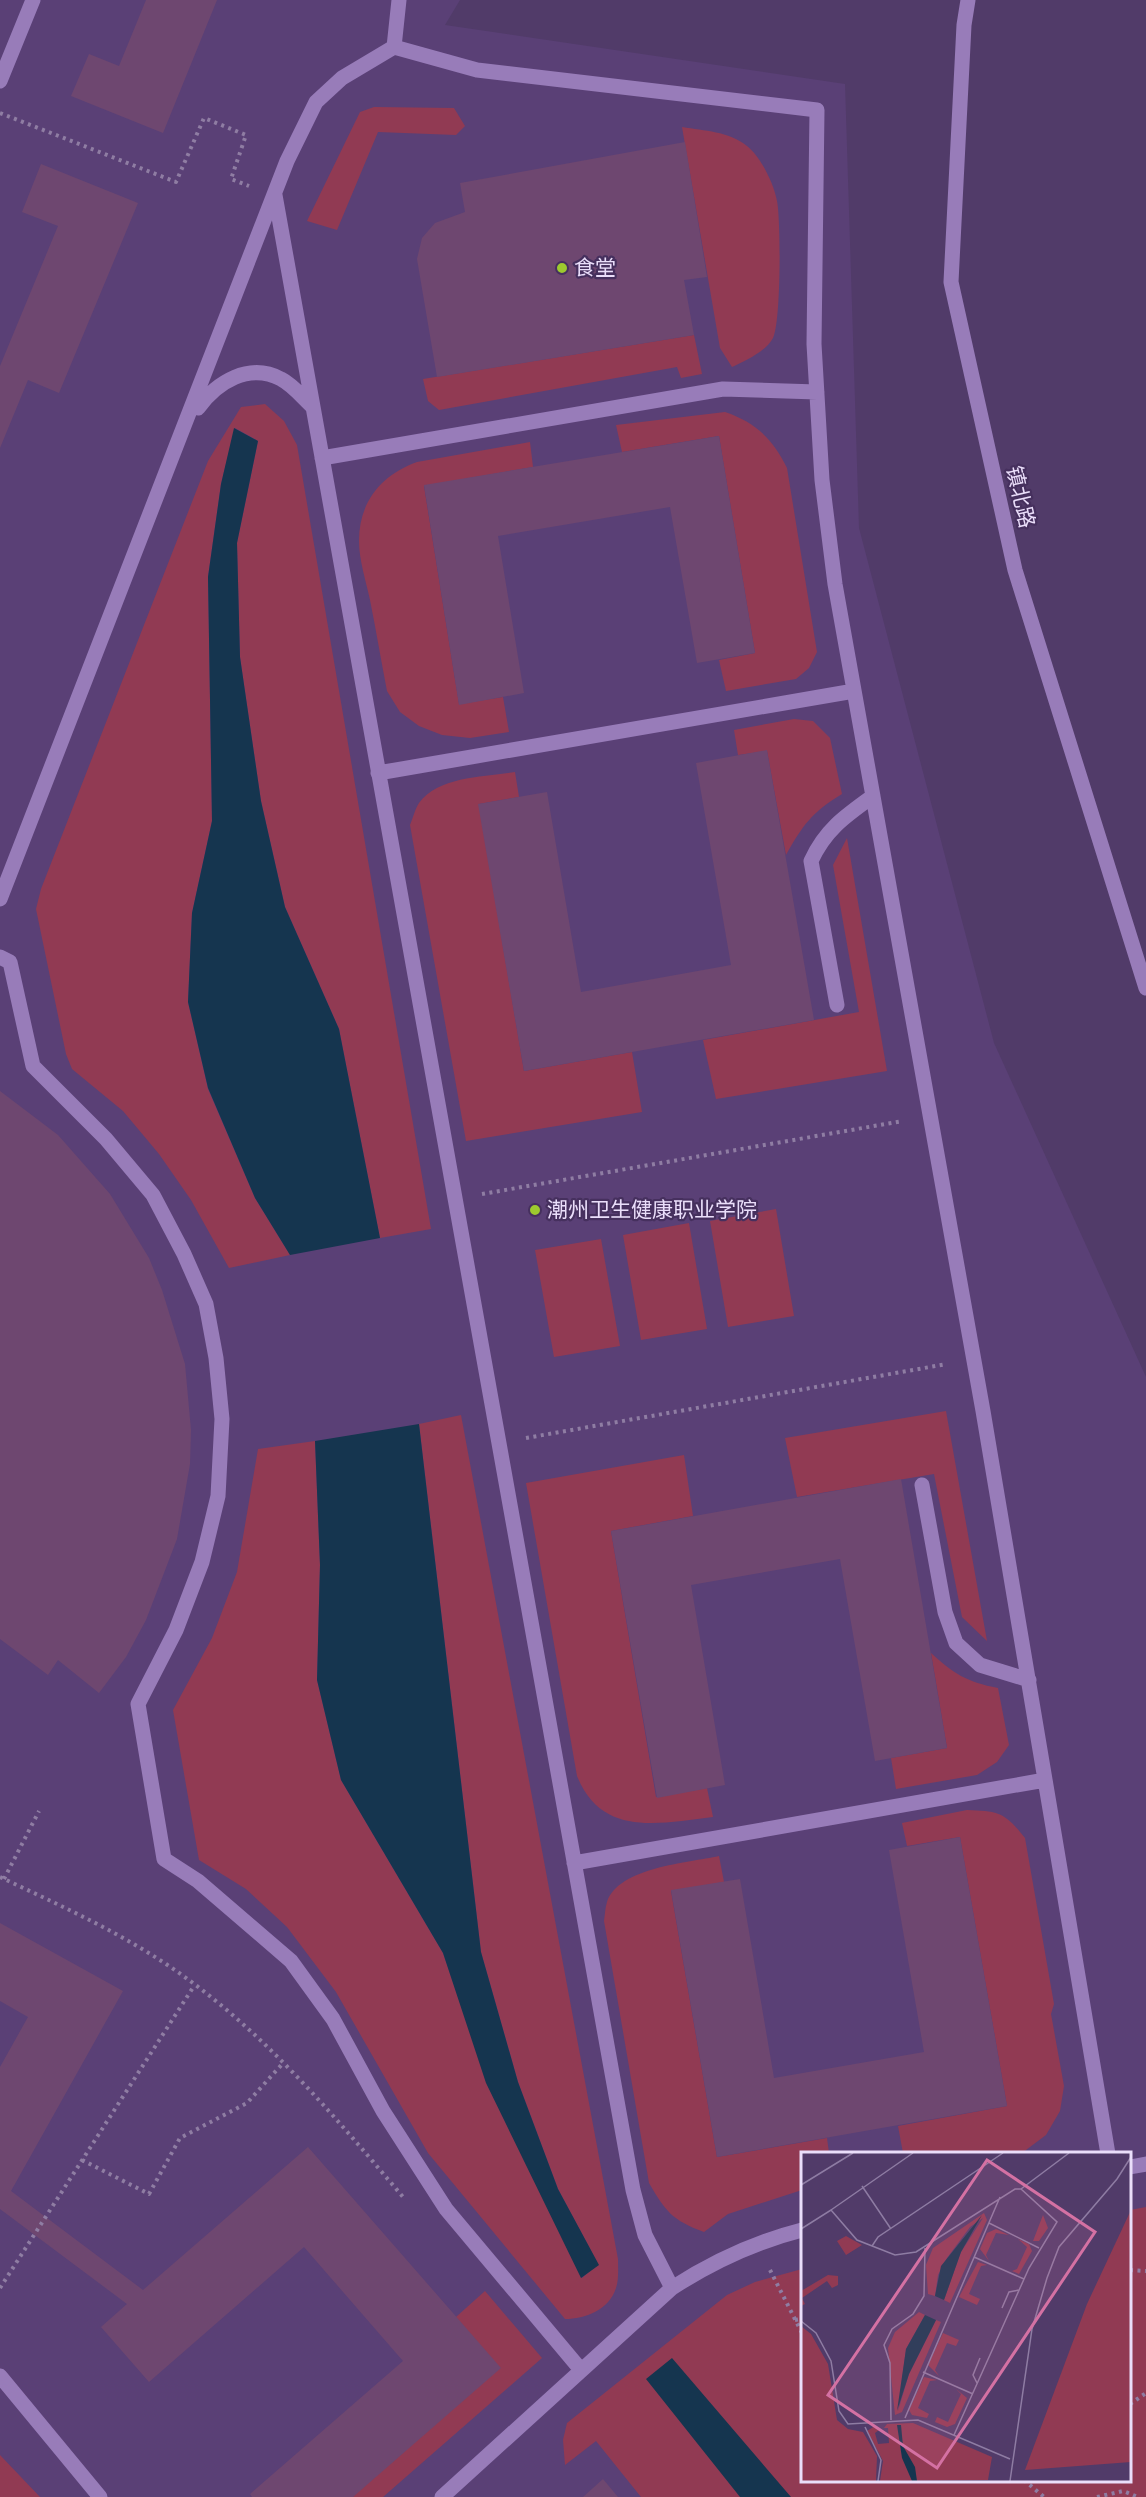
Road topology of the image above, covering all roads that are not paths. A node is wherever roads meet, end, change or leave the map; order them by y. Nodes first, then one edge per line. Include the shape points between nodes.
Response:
1 (33, 0) edge
2 (399, 0) edge
3 (968, 0) edge
4 (394, 47) junction
5 (0, 81) edge
6 (275, 194) junction
7 (817, 392) junction
8 (313, 406) junction
9 (185, 425) junction
10 (322, 458) junction
11 (854, 691) junction
12 (378, 773) junction
13 (873, 796) junction
14 (0, 899) edge
15 (0, 957) edge
16 (1146, 988) edge
17 (837, 1005) dead end
18 (922, 1485) dead end
19 (1029, 1680) junction
20 (1045, 1780) junction
21 (574, 1863) junction
22 (1108, 2152) edge
23 (1146, 2164) edge
24 (1131, 2167) edge
25 (801, 2230) edge
26 (672, 2288) junction
27 (581, 2370) junction
28 (0, 2376) edge
29 (100, 2497) edge
30 (442, 2497) edge

1 - 5 street
2 - 4 street
3 - 16 street, 镇北路 via 951,282 1015,570
4 - 6 street via 342,78 316,102
4 - 7 street via 477,70 817,110
6 - 8 street
6 - 9 street
7 - 10 street via 723,389
7 - 11 street via 822,480
8 - 9 street via 282,379 259,372 237,376 211,391
8 - 10 street
9 - 14 street
10 - 12 street
11 - 12 street
11 - 13 street
12 - 21 street
13 - 17 street via 842,818 820,842 811,861
13 - 19 street
15 - 27 street via 10,962 33,1066 106,1139 153,1194 206,1304 216,1358 222,1419 218,1496 202,1562 176,1630 138,1704 164,1859 198,1881 291,1961 333,2019 383,2111 446,2209
18 - 19 street via 945,1612 956,1643 980,1665
19 - 20 street
20 - 21 street
20 - 22 street
21 - 26 street via 633,2190 645,2235
23 - 24 street
25 - 26 street via 772,2237 706,2266
26 - 27 street
27 - 30 street
28 - 29 street

